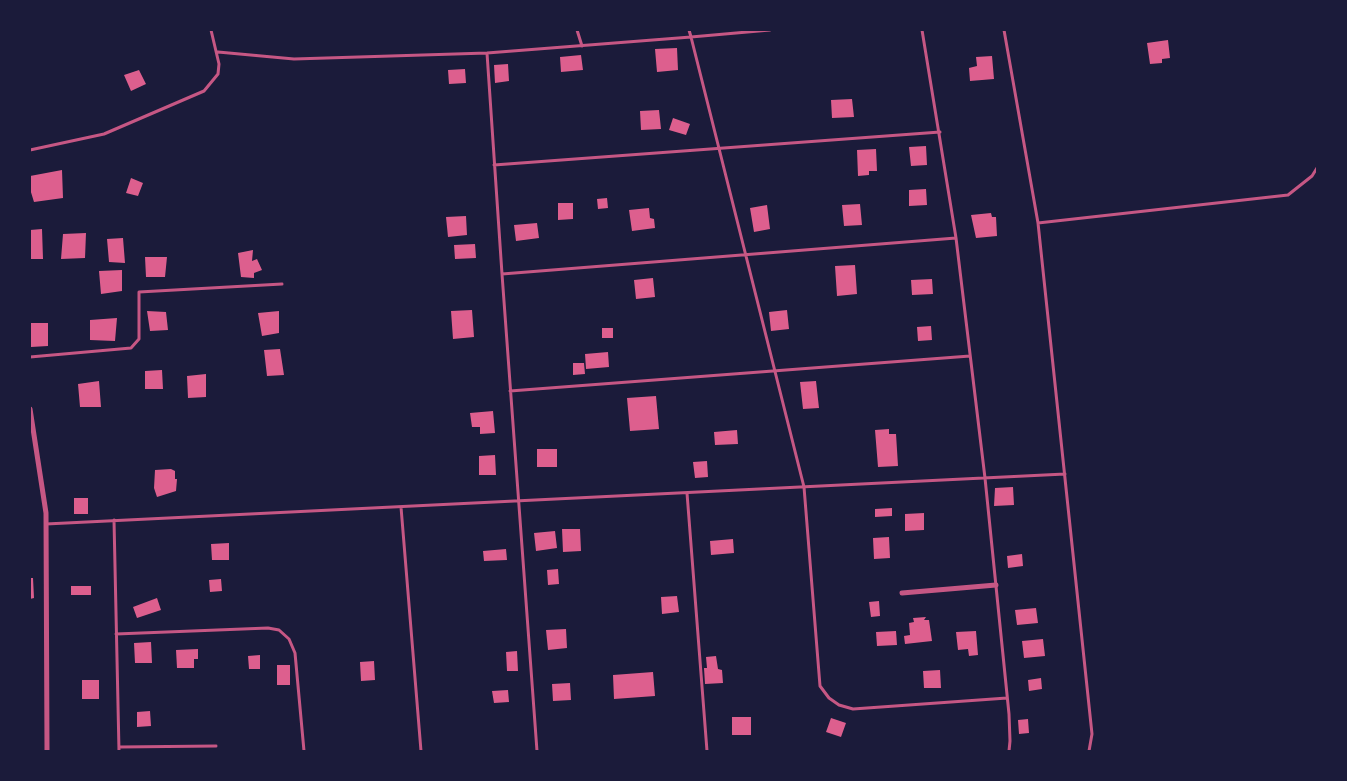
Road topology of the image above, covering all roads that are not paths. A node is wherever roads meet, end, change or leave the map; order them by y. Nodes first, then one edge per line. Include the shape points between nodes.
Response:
1 (211, 30) edge
2 (577, 30) edge
3 (689, 30) edge
4 (770, 30) edge
5 (922, 30) edge
6 (1004, 30) edge
7 (692, 37) junction
8 (582, 46) junction
9 (218, 52) junction
10 (486, 53) junction
11 (940, 132) junction
12 (720, 147) junction
13 (30, 150) edge
14 (494, 164) junction
15 (1317, 168) edge
16 (1038, 223) junction
17 (956, 238) junction
18 (748, 254) junction
19 (502, 274) junction
20 (282, 284) dead end
21 (971, 356) junction
22 (30, 357) edge
23 (776, 372) junction
24 (510, 391) junction
25 (30, 409) edge
26 (1064, 474) junction
27 (985, 478) junction
28 (804, 487) junction
29 (687, 493) junction
30 (517, 501) junction
31 (401, 506) junction
32 (114, 520) junction
33 (46, 524) junction
34 (996, 585) junction
35 (902, 593) dead end
36 (116, 634) junction
37 (1007, 698) junction
38 (216, 746) dead end
39 (119, 749) edge
40 (47, 751) edge
41 (304, 751) edge
42 (421, 751) edge
43 (537, 751) edge
44 (707, 751) edge
45 (1008, 751) edge
46 (1088, 751) edge

1 - 9 lane
2 - 8 lane
3 - 7 lane
4 - 7 lane
5 - 11 lane
6 - 16 lane
7 - 8 lane
7 - 12 lane
8 - 10 lane
9 - 10 lane via 294,59
9 - 13 lane via 218,74 204,91 104,134
10 - 14 lane
11 - 12 lane
11 - 17 lane
12 - 14 lane
12 - 18 lane
14 - 19 lane
15 - 16 lane via 1288,195
16 - 26 lane
17 - 18 lane
17 - 21 lane
18 - 19 lane
18 - 23 lane
19 - 24 lane
20 - 22 lane via 139,292 139,339 132,348
21 - 23 lane
21 - 27 lane
23 - 24 lane
23 - 28 lane
24 - 30 lane
25 - 33 street
26 - 27 lane
26 - 46 lane via 1092,734
27 - 28 lane
27 - 34 lane
28 - 29 lane
28 - 37 lane via 818,670 820,686 829,698 838,705 853,709
29 - 30 lane
29 - 44 lane
30 - 31 lane
30 - 43 lane
31 - 32 lane
31 - 42 lane
32 - 33 lane
32 - 36 lane
33 - 40 street
34 - 35 street
34 - 37 lane
36 - 39 lane
36 - 41 lane via 279,630 289,639 295,653
37 - 45 lane
38 - 39 lane

